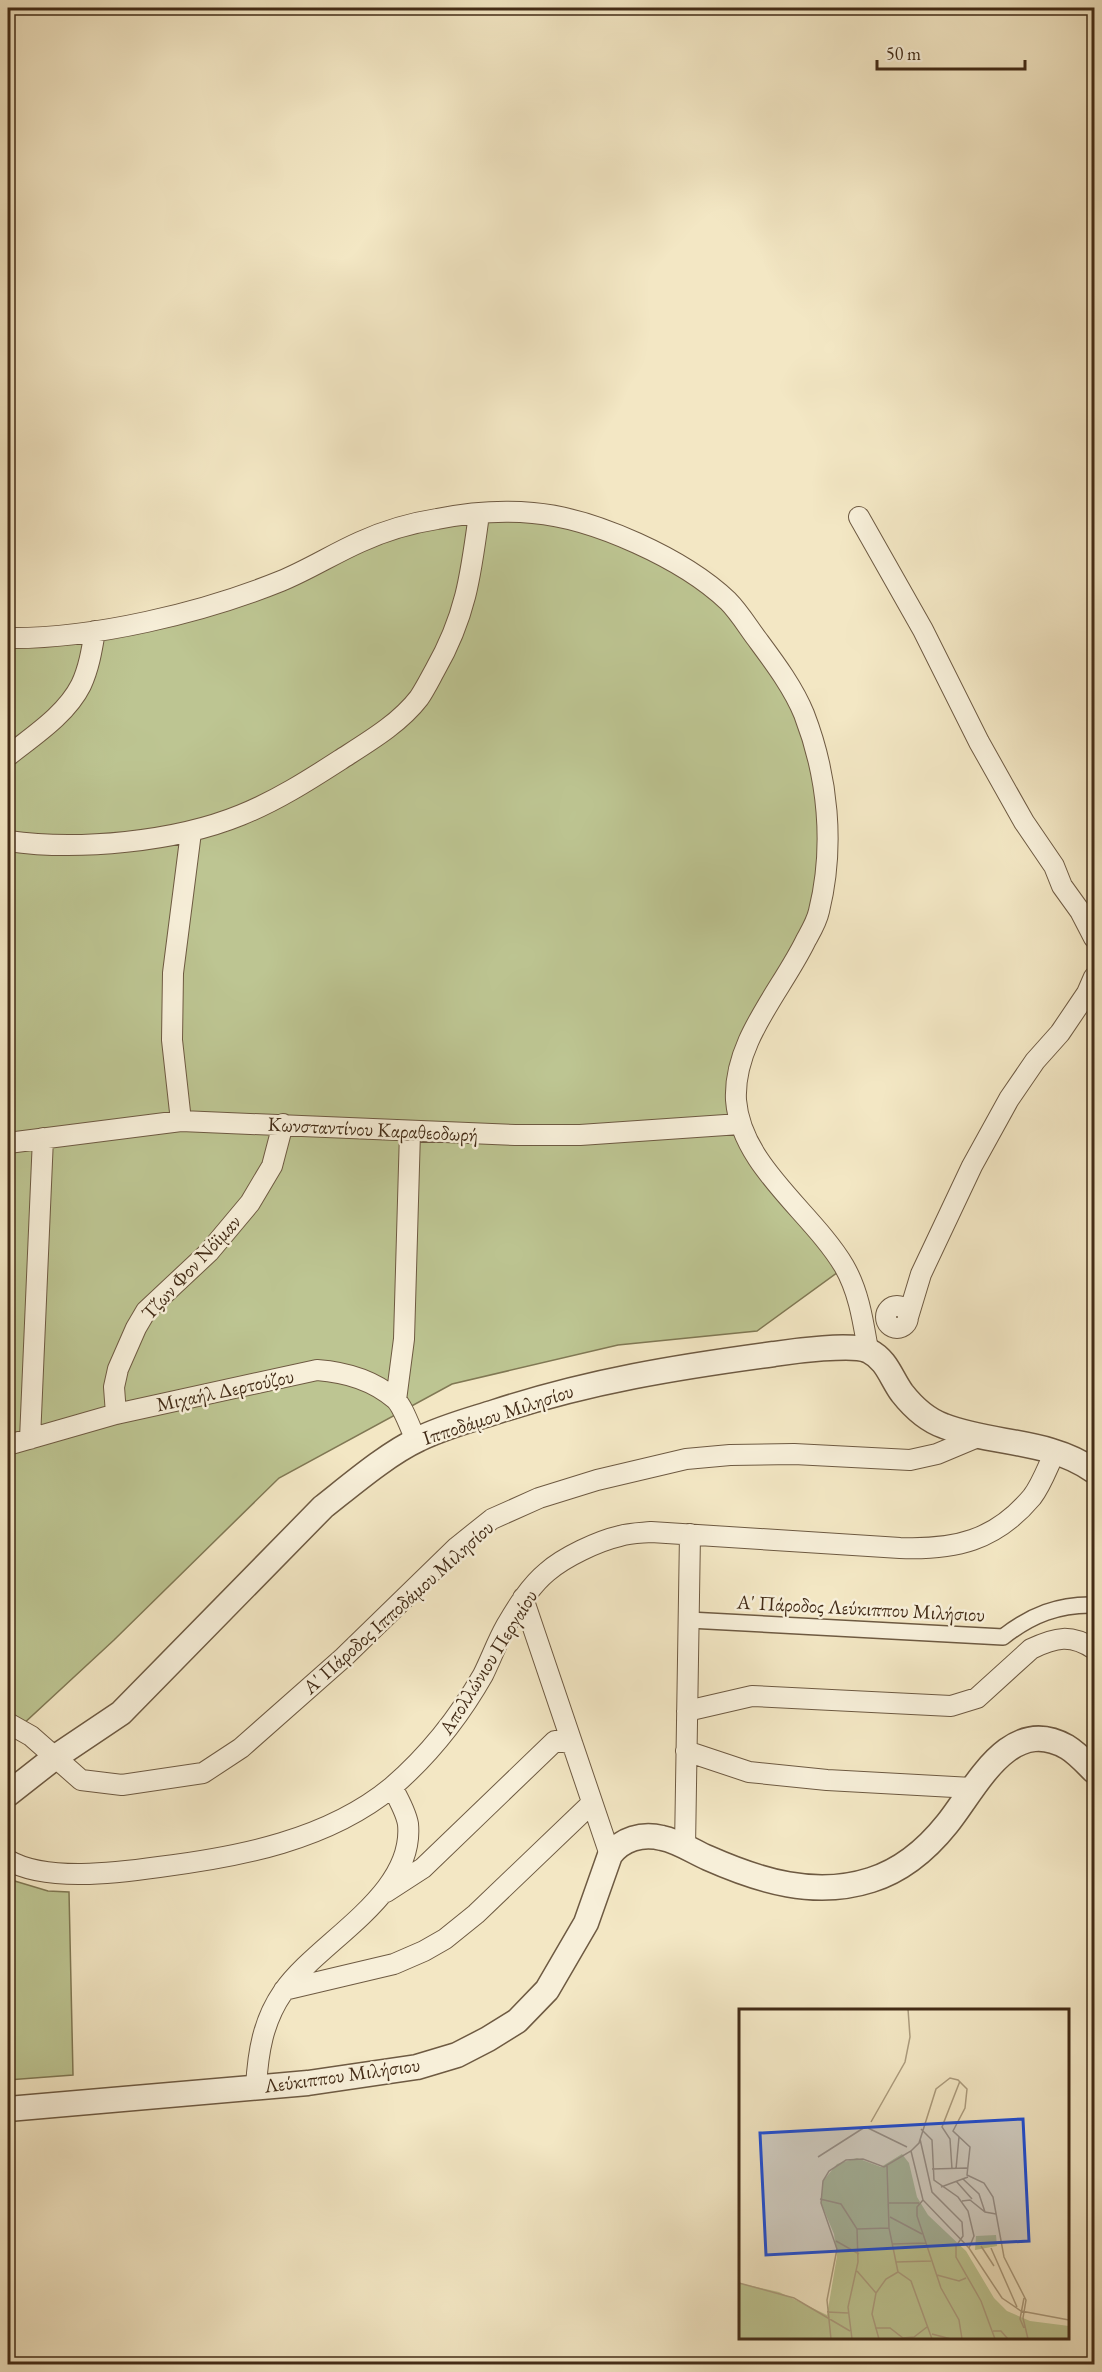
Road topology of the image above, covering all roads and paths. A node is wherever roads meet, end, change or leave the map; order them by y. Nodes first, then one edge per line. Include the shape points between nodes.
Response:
1 (479, 514) junction
2 (859, 517) dead end
3 (95, 631) junction
4 (8, 639) edge
5 (8, 756) edge
6 (191, 832) junction
7 (8, 841) edge
8 (1054, 866) junction
9 (1095, 908) edge
10 (1095, 938) edge
11 (1095, 977) edge
12 (1095, 1007) edge
13 (1060, 1033) junction
14 (181, 1121) junction
15 (283, 1124) junction
16 (740, 1124) junction
17 (410, 1132) junction
18 (43, 1138) junction
19 (8, 1143) edge
20 (868, 1350) junction
21 (396, 1400) junction
22 (116, 1414) junction
23 (980, 1436) junction
24 (30, 1438) junction
25 (416, 1440) junction
26 (8, 1445) edge
27 (1055, 1452) junction
28 (1095, 1471) edge
29 (690, 1534) junction
30 (523, 1598) junction
31 (1095, 1605) edge
32 (689, 1620) junction
33 (1095, 1649) edge
34 (687, 1711) junction
35 (8, 1723) edge
36 (572, 1743) junction
37 (686, 1751) junction
38 (54, 1758) junction
39 (1095, 1772) edge
40 (392, 1787) junction
41 (972, 1788) junction
42 (8, 1794) edge
43 (592, 1803) junction
44 (685, 1848) junction
45 (610, 1855) junction
46 (8, 1860) edge
47 (379, 1897) junction
48 (284, 1990) junction
49 (256, 2087) junction
50 (8, 2109) edge

1 - 3 street via 396,529 363,540 283,580 222,602
1 - 6 street via 464,606 450,643 418,698 383,732 301,785 242,815
1 - 16 street via 534,513 580,523 640,544 685,568 729,602 784,678 803,713 819,766 828,818 828,861 819,915 795,964 764,1011 739,1071 736,1097
2 - 8 street via 923,630 979,742
3 - 4 street
3 - 5 street via 90,662 80,686 61,712
6 - 7 street via 57,845
6 - 14 street via 173,974 172,1040
8 - 9 street via 1072,880
8 - 10 street
11 - 13 street
12 - 13 street
13 - 20 street via 1035,1060 1009,1099 921,1274 897,1316
14 - 15 street, Κωνσταντίνου Καραθεοδωρή
14 - 18 street, Κωνσταντίνου Καραθεοδωρή
15 - 17 street, Κωνσταντίνου Καραθεοδωρή
15 - 22 street, Τζων Φον Νόϊμαν via 272,1166 250,1203 208,1252 146,1311 136,1328 118,1369 114,1387
16 - 17 street, Κωνσταντίνου Καραθεοδωρή via 580,1135
16 - 20 street via 763,1166 845,1267 860,1302
17 - 21 street via 404,1339
18 - 19 street, Κωνσταντίνου Καραθεοδωρή
18 - 24 street
20 - 23 street via 890,1369 901,1391 926,1417 952,1430
20 - 25 street, Ιπποδάμου Μιλησίου via 828,1347 638,1374 534,1400
21 - 22 street, Μιχαήλ Δερτούζου via 361,1378 317,1370
21 - 25 street
22 - 24 street, Μιχαήλ Δερτούζου
23 - 27 street
23 - 38 street, Α' Πάροδος Ιπποδάμου Μιλησίου via 938,1454 910,1460 794,1454 686,1459 540,1498 492,1519 474,1533 344,1657 241,1748 203,1773 122,1785 81,1780
24 - 26 street, Μιχαήλ Δερτούζου
25 - 38 street, Ιπποδάμου Μιλησίου via 322,1507 121,1713
27 - 28 street
27 - 29 street, Απολλώνιου Περγαίου via 1033,1496 1003,1524 956,1546 900,1548
29 - 30 street, Απολλώνιου Περγαίου via 620,1535 547,1572
29 - 32 street
30 - 36 street
30 - 40 street, Απολλώνιου Περγαίου via 453,1722
31 - 32 street, Α' Πάροδος Λεύκιππου Μιλήσιου via 1042,1612 1003,1637
32 - 34 street
33 - 34 street via 1065,1638 1042,1644 1031,1649 977,1698 951,1706 752,1696
34 - 37 street
35 - 38 street, Α' Πάροδος Ιπποδάμου Μιλησίου via 31,1736
36 - 43 street
36 - 47 street via 555,1741 423,1868
37 - 41 street via 749,1772
37 - 44 street
38 - 42 street, Ιπποδάμου Μιλησίου
39 - 41 street via 1067,1747 1046,1740 1026,1741 1010,1746
40 - 46 street, Απολλώνιου Περγαίου via 354,1813 321,1829 237,1854 185,1864 71,1872 35,1870
40 - 47 street via 408,1822 408,1845
41 - 44 street via 947,1824 900,1868 837,1888 803,1888 770,1880
43 - 45 street
43 - 48 street via 446,1939 394,1964
44 - 45 street via 663,1838 644,1837 626,1840
45 - 49 street, Λεύκιππου Μιλήσιου via 586,1923 547,1990 517,2021 457,2055 417,2067
47 - 48 street
48 - 49 street via 263,2033
49 - 50 street, Λεύκιππου Μιλήσιου

